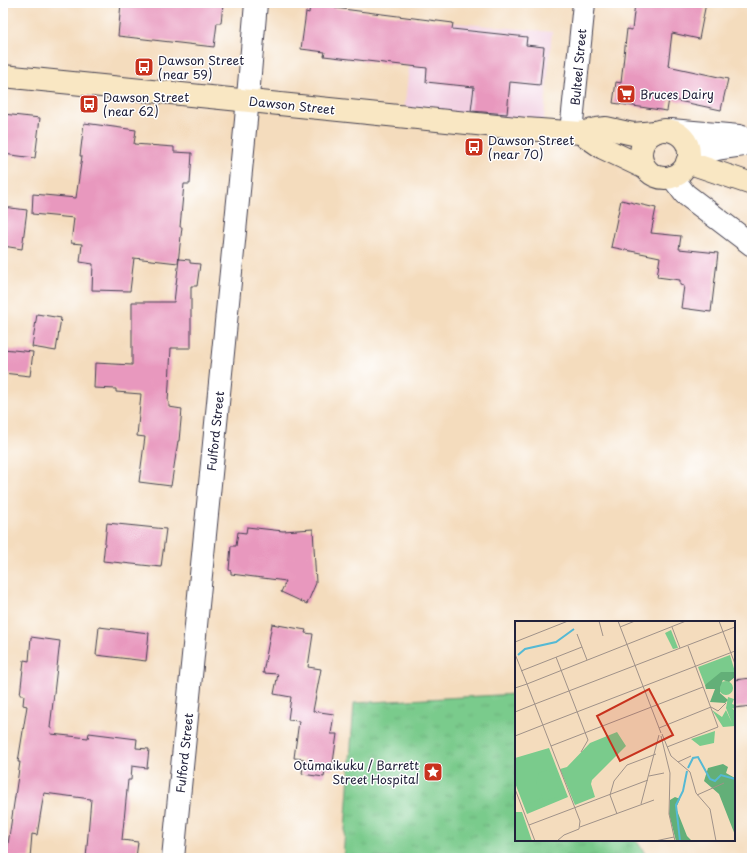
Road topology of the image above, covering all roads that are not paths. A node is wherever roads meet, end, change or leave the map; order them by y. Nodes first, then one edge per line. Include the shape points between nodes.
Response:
1 (256, 3) edge
2 (584, 3) edge
3 (3, 76) edge
4 (248, 100) junction
5 (663, 131) junction
6 (576, 133) junction
7 (752, 140) edge
8 (752, 144) edge
9 (683, 165) junction
10 (645, 168) junction
11 (752, 184) edge
12 (752, 245) edge
13 (173, 858) edge

1 - 4 street, Fulford Street
2 - 6 street, Bulteel Street
3 - 4 street, Dawson Street
4 - 6 street, Dawson Street
4 - 13 street, Fulford Street
5 - 6 street, Dawson Street via 633,134 606,128
5 - 7 street via 739,136
5 - 9 street via 678,134 684,139 688,147
5 - 10 street via 649,136 642,148
6 - 10 street, Dawson Street
8 - 9 street via 722,148
9 - 10 street via 664,178 657,177
9 - 11 street
9 - 12 street via 685,194

